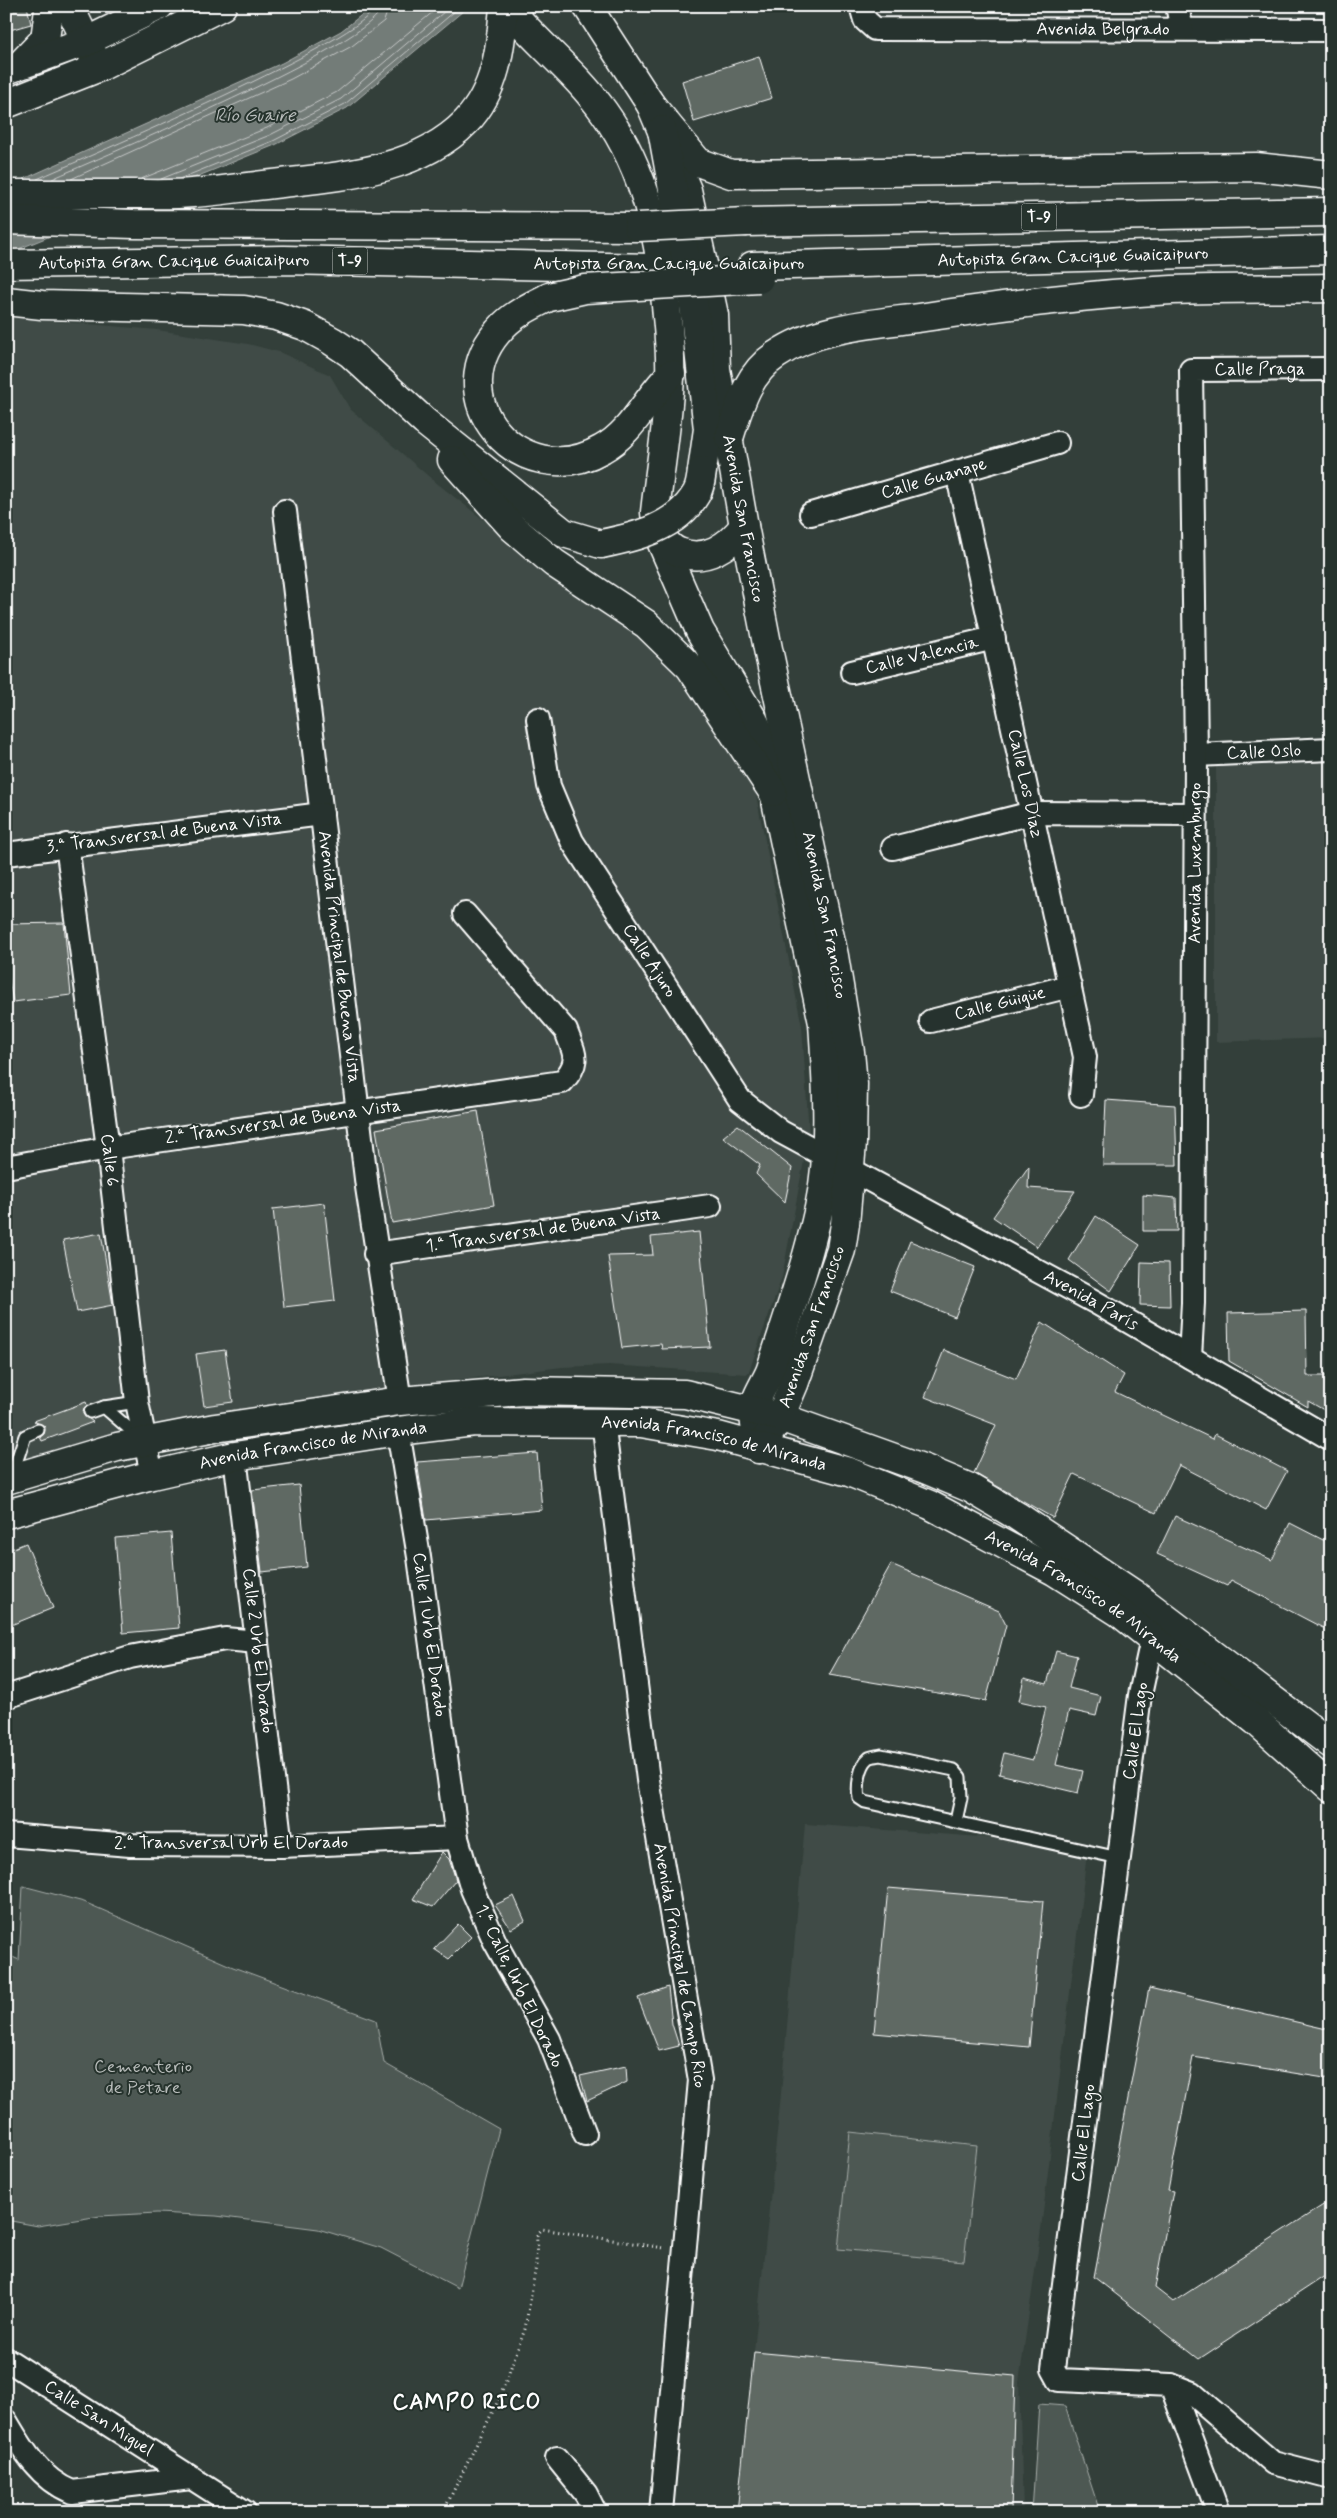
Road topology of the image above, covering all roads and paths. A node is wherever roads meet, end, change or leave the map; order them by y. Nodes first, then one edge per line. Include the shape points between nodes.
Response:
1 (84, 6) edge
2 (159, 6) edge
3 (222, 6) edge
4 (505, 6) edge
5 (861, 6) edge
6 (1177, 6) edge
7 (55, 8) edge
8 (595, 12) edge
9 (125, 23) junction
10 (1182, 29) junction
11 (1331, 30) edge
12 (87, 41) junction
13 (100, 67) junction
14 (12, 68) edge
15 (12, 101) edge
16 (651, 105) junction
17 (662, 130) junction
18 (1331, 175) edge
19 (6, 194) edge
20 (1331, 212) edge
21 (6, 220) edge
22 (1331, 250) edge
23 (6, 264) edge
24 (756, 273) junction
25 (1331, 288) edge
26 (6, 301) edge
27 (1331, 369) edge
28 (1191, 370) joint
29 (671, 374) junction
30 (424, 422) junction
31 (729, 438) junction
32 (1056, 443) dead end
33 (958, 472) junction
34 (285, 511) dead end
35 (811, 514) dead end
36 (744, 526) junction
37 (657, 532) junction
38 (994, 638) junction
39 (852, 672) dead end
40 (538, 719) dead end
41 (1331, 749) edge
42 (1196, 754) junction
43 (773, 792) junction
44 (1032, 813) junction
45 (322, 814) junction
46 (1194, 814) junction
47 (67, 845) junction
48 (893, 848) dead end
49 (6, 854) edge
50 (465, 914) dead end
51 (1070, 986) junction
52 (931, 1021) dead end
53 (1082, 1096) dead end
54 (357, 1111) junction
55 (108, 1148) junction
56 (838, 1162) junction
57 (6, 1167) edge
58 (710, 1206) dead end
59 (375, 1254) junction
60 (1190, 1357) junction
61 (400, 1401) junction
62 (137, 1402) junction
63 (104, 1407) junction
64 (754, 1409) junction
65 (90, 1412) dead end
66 (780, 1417) junction
67 (603, 1421) junction
68 (38, 1430) dead end
69 (398, 1431) junction
70 (1331, 1438) edge
71 (144, 1442) junction
72 (759, 1449) junction
73 (235, 1456) junction
74 (152, 1475) junction
75 (9, 1479) edge
76 (6, 1514) edge
77 (1152, 1639) junction
78 (257, 1642) junction
79 (6, 1697) edge
80 (1331, 1744) edge
81 (1331, 1788) edge
82 (956, 1821) junction
83 (6, 1835) edge
84 (457, 1838) junction
85 (281, 1846) junction
86 (1119, 1858) junction
87 (585, 2134) dead end
88 (685, 2251) junction
89 (6, 2359) edge
90 (1171, 2385) junction
91 (6, 2421) edge
92 (557, 2458) dead end
93 (191, 2478) junction
94 (1331, 2478) edge
95 (245, 2512) edge
96 (443, 2512) edge
97 (595, 2512) edge
98 (661, 2512) edge
99 (1218, 2512) edge

1 - 9 main road via 108,19
2 - 9 main road
3 - 13 main road
4 - 19 main road via 499,54 488,92 467,122 428,151 406,160 353,173 191,194
4 - 29 main road, Avenida San Francisco via 582,83 605,113 635,167 649,202 660,252
5 - 10 street, Avenida Belgrado via 865,20 875,29
6 - 10 street
7 - 12 main road
7 - 14 main road via 45,39
8 - 16 main road
9 - 12 main road
10 - 11 street, Avenida Belgrado
12 - 13 main road
12 - 14 main road
12 - 15 main road via 72,60 29,84
13 - 15 main road
16 - 17 main road
16 - 18 main road via 698,162 731,174 1256,167
17 - 30 main road, bridge via 693,298 708,429 698,492 684,511 630,539 601,544 564,533
17 - 31 main road, Avenida San Francisco via 688,190 714,315 716,369
20 - 21 main road, Autopista Gran Cacique Guaicaipuro / T-9, bridge via 747,222 638,227 134,224
22 - 24 main road, Autopista Gran Cacique Guaicaipuro / T-9 via 868,263
23 - 24 main road, Autopista Gran Cacique Guaicaipuro / T-9 via 284,260
24 - 29 main road, bridge via 585,288 548,297 518,313 488,346 480,367 478,393 481,407 509,446 525,454 556,460 580,458 602,450 627,430 655,389
25 - 31 main road via 1172,290 1044,301 840,330 808,338 762,366 748,383
26 - 30 main road via 42,305 244,310 276,316 305,326 350,353
27 - 28 street, Calle Praga
28 - 42 street, Avenida Luxemburgo
29 - 37 main road, Avenida San Francisco via 655,512
30 - 43 main road via 454,464 512,527 554,563 646,624 690,666
31 - 36 main road, Avenida San Francisco
32 - 33 street, Calle Guanape
33 - 35 street, Calle Guanape
33 - 38 street, Calle Los Díaz
34 - 45 street, Avenida Principal de Buena Vista
36 - 37 main road via 723,548 709,554 678,552
36 - 56 main road, Avenida San Francisco via 844,1002 853,1084
37 - 43 main road, Avenida San Francisco via 700,631 763,740
38 - 39 street, Calle Valencia
38 - 44 street, Calle Los Díaz
40 - 56 street, Calle Ajuro via 549,786 572,841 740,1100 781,1132
41 - 42 street, Calle Oslo
42 - 46 street, Avenida Luxemburgo
43 - 56 main road, Avenida San Francisco via 823,1022
44 - 46 street
44 - 48 street
44 - 51 street, Calle Los Díaz
45 - 47 street, 3.ª Transversal de Buena Vista
45 - 54 street, Avenida Principal de Buena Vista
46 - 60 street, Avenida Luxemburgo via 1193,1303
47 - 49 street, 3.ª Transversal de Buena Vista
47 - 55 street, Calle 6
50 - 54 street, 2.ª Transversal de Buena Vista via 566,1032 575,1055 574,1069 562,1082
51 - 52 street, Calle Güigüe
51 - 53 street, Calle Los Díaz via 1085,1057
54 - 55 street, 2.ª Transversal de Buena Vista
54 - 59 street, Avenida Principal de Buena Vista
55 - 57 street, 2.ª Transversal de Buena Vista
55 - 62 street, Calle 6
56 - 60 street, Avenida París
56 - 64 main road, Avenida San Francisco via 819,1207 806,1260 769,1375
56 - 66 main road, Avenida San Francisco via 845,1224 840,1250
58 - 59 street, 1.ª Transversal de Buena Vista
59 - 61 street, Avenida Principal de Buena Vista
60 - 70 street, Avenida París
61 - 64 main road, Avenida Francisco de Miranda via 522,1391 641,1392 685,1394
61 - 71 main road, Avenida Francisco de Miranda via 215,1428
62 - 63 lane
62 - 71 street, Calle 6
63 - 65 lane
63 - 71 lane
64 - 66 main road, Avenida Francisco de Miranda
64 - 72 main road, Avenida San Francisco
66 - 72 main road, Avenida San Francisco
66 - 80 main road, Avenida Francisco de Miranda via 970,1488 1135,1595
67 - 69 main road, Avenida Francisco de Miranda via 474,1422
67 - 72 main road, Avenida Francisco de Miranda via 641,1423 718,1436
67 - 88 street, Avenida Principal de Campo Rico via 648,1780 700,2080
68 - 75 lane via 25,1436
69 - 73 main road, Avenida Francisco de Miranda
69 - 84 street, Calle 1 Urb El Dorado via 419,1557
71 - 74 street, Calle 6
71 - 75 main road, Avenida Francisco de Miranda via 79,1457
72 - 77 main road, Avenida Francisco de Miranda via 849,1472 930,1505 1054,1571 1120,1613
73 - 74 main road, Avenida Francisco de Miranda
73 - 78 street, Calle 2 Urb El Dorado
74 - 76 main road, Avenida Francisco de Miranda
77 - 81 main road, Avenida Francisco de Miranda via 1256,1721
77 - 86 street, Calle El Lago via 1140,1695
78 - 79 street via 225,1638 130,1657
78 - 85 street, Calle 2 Urb El Dorado
82 - 82 lane via 865,1802 859,1798 857,1789 863,1766 869,1758 881,1755 954,1770 960,1777 961,1798
82 - 86 lane
83 - 85 street, 2.ª Transversal Urb El Dorado via 130,1845
84 - 85 street, 2.ª Transversal Urb El Dorado
84 - 87 street, 1.ª Calle, Urb El Dorado via 472,1889 495,1942 549,2039
86 - 90 street, Calle El Lago via 1053,2369 1059,2380
88 - 96 path via 542,2229 537,2235 536,2266 525,2329 500,2397
88 - 98 street, Avenida Principal de Campo Rico
89 - 93 street, Calle San Miguel
90 - 94 street via 1192,2393 1273,2463
90 - 99 street
91 - 93 street, Calle San Miguel via 40,2471 57,2486 72,2492
92 - 97 street via 586,2494
93 - 95 street, Calle San Miguel

